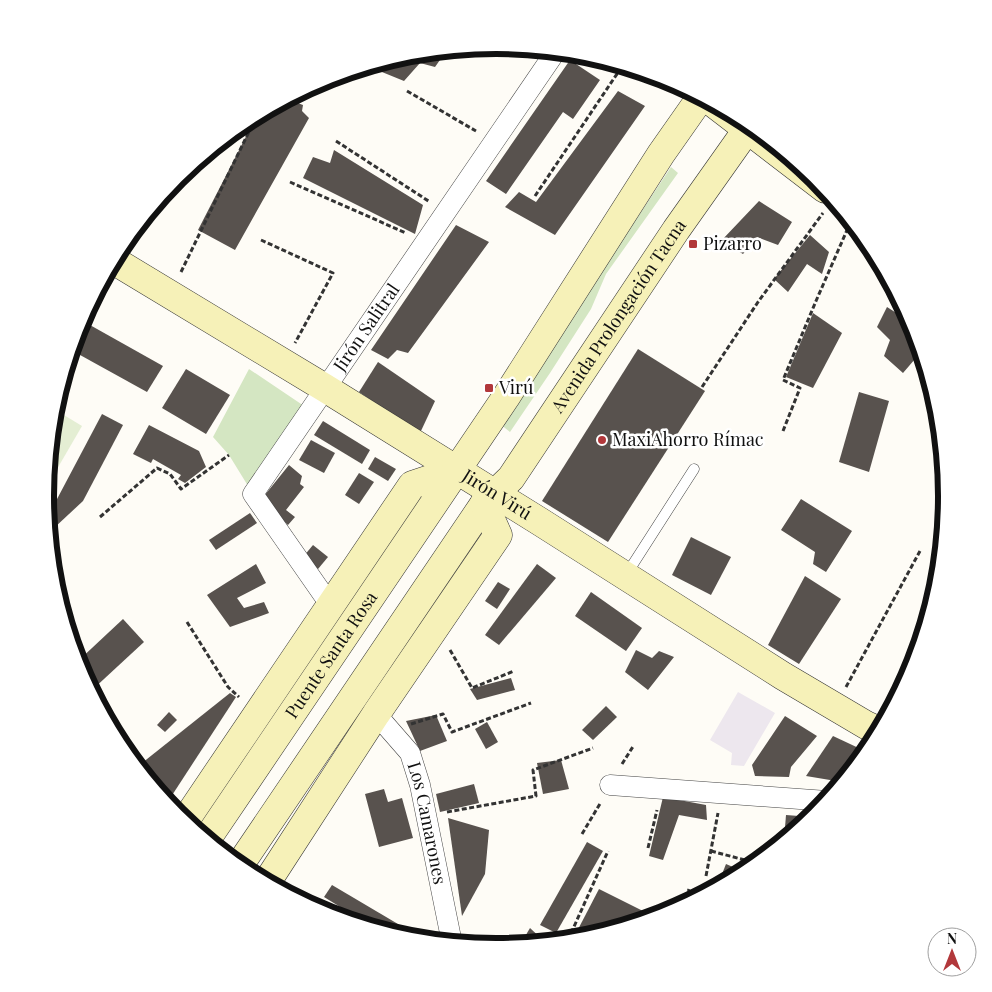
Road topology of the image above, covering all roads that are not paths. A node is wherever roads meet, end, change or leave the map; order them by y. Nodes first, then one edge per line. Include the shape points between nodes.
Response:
1 (551, 58) edge
2 (697, 102) edge
3 (746, 131) edge
4 (120, 264) edge
5 (325, 388) junction
6 (694, 469) dead end
7 (457, 470) junction
8 (489, 499) junction
9 (625, 576) junction
10 (330, 606) junction
11 (383, 722) junction
12 (873, 728) edge
13 (610, 785) dead end
14 (818, 799) edge
15 (189, 815) edge
16 (211, 834) edge
17 (246, 856) edge
18 (271, 877) edge
19 (450, 935) edge

1 - 5 street, Jirón Salitral
2 - 7 main road
3 - 8 main road, Avenida Prolongación Tacna via 676,230 511,478
4 - 5 main road, Jirón Virú
5 - 7 main road, Jirón Virú
5 - 10 street, Jirón Salitral via 253,494
6 - 9 lane
7 - 8 main road, Jirón Virú
7 - 10 main road via 412,485
7 - 16 main road, Puente Santa Rosa
8 - 9 main road, Jirón Virú
8 - 11 main road via 498,534 436,626
8 - 17 main road
9 - 12 main road, Jirón Virú via 783,676
10 - 15 main road
11 - 18 main road
11 - 19 street, Los Camarones via 410,754 420,785
13 - 14 street

